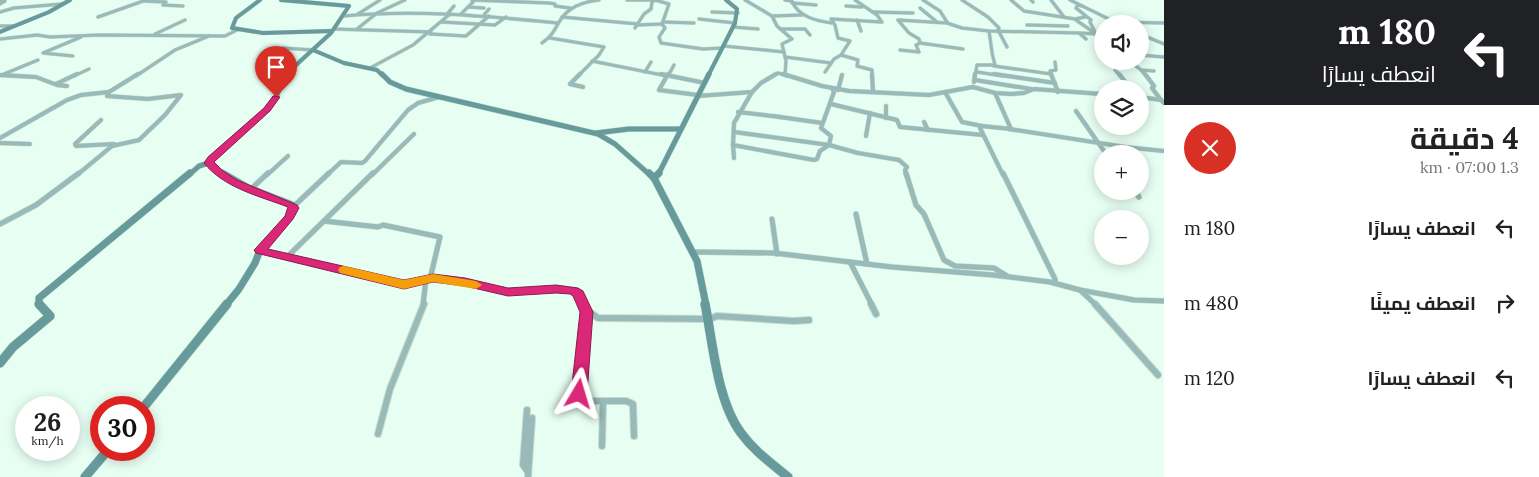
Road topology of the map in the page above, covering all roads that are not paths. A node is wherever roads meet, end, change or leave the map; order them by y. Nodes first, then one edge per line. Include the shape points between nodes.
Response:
1 (70, 0) edge
2 (145, 0) edge
3 (260, 0) edge
4 (281, 0) edge
5 (380, 0) edge
6 (405, 0) edge
7 (466, 0) edge
8 (473, 0) edge
9 (599, 0) edge
10 (627, 0) edge
11 (656, 0) edge
12 (726, 0) edge
13 (745, 0) edge
14 (785, 0) edge
15 (855, 0) edge
16 (923, 0) edge
17 (962, 0) edge
18 (1011, 0) edge
19 (1052, 0) edge
20 (1070, 0) edge
21 (323, 1) edge
22 (502, 1) edge
23 (540, 1) edge
24 (556, 2) edge
25 (792, 3) junction
26 (62, 4) junction
27 (816, 5) dead end
28 (183, 6) dead end
29 (454, 6) dead end
30 (846, 6) dead end
31 (1082, 6) junction
32 (468, 7) junction
33 (862, 7) junction
34 (484, 8) dead end
35 (570, 8) junction
36 (920, 8) dead end
37 (489, 9) dead end
38 (0, 11) edge
39 (712, 12) dead end
40 (870, 12) junction
41 (913, 12) dead end
42 (377, 13) junction
43 (449, 13) junction
44 (738, 13) junction
45 (358, 14) junction
46 (462, 14) junction
47 (484, 15) junction
48 (515, 15) dead end
49 (802, 15) junction
50 (1100, 15) edge
51 (344, 16) junction
52 (490, 16) junction
53 (772, 16) junction
54 (98, 17) dead end
55 (507, 17) junction
56 (562, 17) junction
57 (1058, 17) junction
58 (1064, 17) junction
59 (1085, 17) junction
60 (512, 19) junction
61 (1075, 19) junction
62 (185, 20) dead end
63 (699, 20) dead end
64 (857, 20) junction
65 (442, 22) junction
66 (938, 22) junction
67 (558, 23) junction
68 (662, 23) junction
69 (694, 23) dead end
70 (832, 23) junction
71 (947, 23) junction
72 (1149, 23) edge
73 (1164, 23) edge
74 (480, 24) junction
75 (638, 24) junction
76 (734, 25) junction
77 (0, 26) edge
78 (13, 26) junction
79 (1094, 27) edge
80 (635, 28) dead end
81 (758, 29) dead end
82 (780, 29) junction
83 (237, 30) junction
84 (333, 30) junction
85 (356, 30) junction
86 (998, 30) junction
87 (1032, 30) junction
88 (861, 31) dead end
89 (989, 31) junction
90 (0, 32) edge
91 (1079, 32) junction
92 (431, 33) junction
93 (1094, 33) edge
94 (154, 34) junction
95 (810, 34) dead end
96 (1094, 34) edge
97 (212, 35) junction
98 (84, 36) junction
99 (550, 38) junction
100 (1149, 38) edge
101 (0, 39) edge
102 (1086, 39) dead end
103 (542, 43) dead end
104 (920, 43) junction
105 (1164, 44) edge
106 (723, 47) junction
107 (1007, 47) dead end
108 (283, 48) dead end
109 (963, 49) dead end
110 (313, 50) junction
111 (900, 50) dead end
112 (784, 52) junction
113 (841, 55) junction
114 (73, 56) dead end
115 (1149, 56) edge
116 (785, 57) junction
117 (1164, 57) edge
118 (38, 60) dead end
119 (592, 61) junction
120 (651, 62) dead end
121 (831, 62) junction
122 (1055, 62) dead end
123 (674, 65) dead end
124 (994, 66) junction
125 (370, 68) junction
126 (89, 69) dead end
127 (1114, 70) dead end
128 (1141, 70) joint
129 (1154, 71) dead end
130 (645, 72) junction
131 (825, 72) dead end
132 (976, 72) junction
133 (842, 74) dead end
134 (1051, 74) junction
135 (1, 75) edge
136 (785, 75) junction
137 (668, 76) junction
138 (975, 80) junction
139 (1123, 80) edge
140 (705, 83) junction
141 (1055, 83) junction
142 (815, 84) junction
143 (56, 85) junction
144 (66, 86) dead end
145 (583, 87) dead end
146 (832, 88) junction
147 (975, 88) junction
148 (810, 89) dead end
149 (1031, 89) junction
150 (838, 90) junction
151 (109, 92) junction
152 (752, 92) junction
153 (873, 92) junction
154 (944, 92) junction
155 (1058, 92) junction
156 (995, 93) junction
157 (1094, 94) edge
158 (698, 96) junction
159 (440, 97) junction
160 (1149, 99) edge
161 (1163, 101) edge
162 (831, 104) junction
163 (886, 106) dead end
164 (1076, 111) dead end
165 (738, 112) junction
166 (870, 113) junction
167 (886, 118) junction
168 (100, 120) dead end
169 (924, 122) dead end
170 (822, 123) junction
171 (982, 126) junction
172 (681, 129) junction
173 (1009, 129) junction
174 (928, 130) junction
175 (734, 132) junction
176 (594, 133) junction
177 (414, 134) dead end
178 (983, 135) junction
179 (866, 136) dead end
180 (0, 138) edge
181 (0, 143) edge
182 (1098, 143) junction
183 (30, 144) dead end
184 (116, 144) junction
185 (733, 145) junction
186 (829, 145) junction
187 (1164, 151) edge
188 (288, 156) dead end
189 (734, 158) dead end
190 (209, 163) junction
191 (654, 178) junction
192 (251, 189) junction
193 (293, 207) junction
194 (856, 214) dead end
195 (772, 219) dead end
196 (324, 221) junction
197 (0, 224) edge
198 (260, 250) junction
199 (694, 252) junction
200 (777, 254) junction
201 (287, 257) junction
202 (850, 262) junction
203 (867, 264) junction
204 (1009, 277) junction
205 (428, 279) junction
206 (1055, 283) junction
207 (1080, 290) junction
208 (1164, 301) edge
209 (587, 312) junction
210 (876, 314) dead end
211 (710, 319) junction
212 (809, 320) dead end
213 (0, 363) edge
214 (1158, 375) dead end
215 (153, 396) edge
216 (603, 402) junction
217 (527, 410) dead end
218 (532, 418) dead end
219 (378, 434) dead end
220 (634, 436) dead end
221 (602, 446) dead end
222 (99, 461) edge
223 (528, 474) edge
224 (85, 477) edge
225 (788, 477) edge

1 - 26 street
2 - 28 street
2 - 54 street
3 - 83 street via 234,20 232,27
4 - 21 street
5 - 45 street
6 - 42 street
7 - 8 street
8 - 22 street
8 - 32 street
9 - 35 street via 582,2
10 - 11 street
11 - 68 street via 669,4
11 - 75 street
12 - 44 street
13 - 53 street
14 - 25 street
15 - 33 street
16 - 71 street via 940,11
17 - 86 street via 988,17
18 - 57 street via 1024,11
19 - 58 street
20 - 31 street
21 - 51 street via 349,6
22 - 23 street
23 - 24 street
24 - 35 street via 555,6
25 - 27 street
25 - 49 street
26 - 38 street
26 - 78 street
29 - 43 street
30 - 33 street
31 - 50 street
31 - 59 street via 1076,8
32 - 34 street
32 - 46 street
33 - 40 street
35 - 56 street
36 - 66 street
37 - 47 street
39 - 44 street
40 - 41 street
40 - 64 street via 882,22
42 - 43 street
42 - 45 street
42 - 85 street
43 - 46 street
43 - 65 street
44 - 76 street
45 - 51 street
46 - 47 street
47 - 52 street
48 - 60 street
49 - 53 street
49 - 70 street
51 - 84 street
52 - 55 street
52 - 74 street
53 - 82 street
55 - 60 street
55 - 74 street via 494,25
56 - 67 street
56 - 75 street
57 - 58 street
57 - 87 street via 1068,26 1027,25
58 - 61 street
59 - 61 street
59 - 79 street
60 - 67 street
61 - 93 street
62 - 94 street
63 - 76 street
64 - 70 street via 832,18
64 - 88 street
65 - 74 street
65 - 92 street
66 - 71 street
66 - 104 street via 898,20
67 - 99 street
68 - 69 street
68 - 75 street
68 - 106 street via 665,28 659,37 661,43 703,49
70 - 113 street via 838,38 850,41
71 - 89 street
72 - 73 street
74 - 92 street via 466,36
75 - 80 street
76 - 81 street
76 - 106 street
77 - 78 street
78 - 90 street
82 - 95 street via 806,30
82 - 112 street via 792,39 782,44
83 - 84 street
83 - 97 street via 228,36
84 - 85 street
84 - 110 street
85 - 92 street
86 - 87 street
86 - 89 street
86 - 107 street
87 - 91 street
89 - 124 street
91 - 96 street
91 - 102 street
92 - 125 street via 400,55
94 - 97 street
94 - 98 street
97 - 151 street via 175,50
98 - 101 street
98 - 114 street via 43,53
99 - 103 street
99 - 119 street via 604,47
100 - 105 street
104 - 109 street
104 - 111 street via 916,45 919,52
106 - 112 street
106 - 140 street
108 - 110 street
110 - 125 street via 344,63
110 - 190 street via 284,75 276,97 267,109
112 - 116 street
113 - 121 street
113 - 153 street via 856,58 857,66 872,70
115 - 117 street
116 - 121 street
116 - 136 street
118 - 135 street
119 - 130 street
119 - 145 street via 570,84
120 - 130 street
121 - 131 street
122 - 134 street via 1056,70 1050,71
123 - 137 street
124 - 132 street via 977,65
124 - 134 street
125 - 159 street via 379,71 390,82
126 - 143 street
127 - 139 street
128 - 129 street
128 - 161 street
130 - 137 street
132 - 138 street
132 - 141 street
133 - 150 street
134 - 141 street
135 - 143 street via 36,77
136 - 142 street
136 - 152 street via 775,73
137 - 140 street
137 - 158 street via 659,90
138 - 147 street
138 - 149 street
140 - 158 street
141 - 155 street
142 - 146 street
142 - 148 street
143 - 144 street
146 - 150 street
146 - 162 street
147 - 154 street
147 - 156 street
149 - 155 street
149 - 156 street via 1024,93
150 - 153 street
151 - 180 street via 67,100
151 - 184 street via 107,96 133,99 181,95 166,115 139,140
152 - 158 street
152 - 165 street
153 - 154 street via 929,95
154 - 171 street via 962,122
155 - 157 street
156 - 173 street
158 - 172 street
159 - 176 street
159 - 193 street via 413,106 362,163 340,162
160 - 161 street
162 - 166 street
162 - 170 street
163 - 167 street
164 - 182 street
165 - 170 street
165 - 175 street
166 - 167 street
166 - 179 street
167 - 174 street via 897,120 900,127
168 - 184 street via 76,146
169 - 174 street
170 - 186 street via 822,131 830,136
171 - 173 street
171 - 178 street
172 - 176 street
172 - 191 street
173 - 182 street
174 - 178 street
175 - 185 street
175 - 186 street
176 - 191 street via 615,144
177 - 196 street
178 - 206 street via 1043,252
181 - 183 street
182 - 187 street
184 - 197 street via 36,205
185 - 186 street via 802,160 817,159 820,151
185 - 189 street
186 - 204 street via 899,160 907,167 905,170 916,205 924,214 944,260 956,266 992,267
188 - 192 street
190 - 192 street via 219,173
190 - 213 street via 199,166 53,285 40,298 39,306 50,316
191 - 199 street
192 - 193 street
193 - 198 street via 290,217
194 - 203 street
195 - 200 street
196 - 201 street
196 - 205 street via 378,228 383,225 440,237
198 - 201 street
198 - 215 street via 256,263 239,289
199 - 200 street
199 - 211 street
200 - 202 street
201 - 205 street via 404,284
202 - 203 street
202 - 210 street
203 - 204 street
204 - 206 street
205 - 209 street via 465,282 508,292 573,291 579,294
205 - 219 street via 422,307 389,391
206 - 207 street
207 - 208 street via 1134,300
207 - 214 street
209 - 211 street via 598,318
209 - 216 street via 579,394 584,401
211 - 212 street via 717,316
211 - 225 street via 725,404 740,432 760,455
216 - 220 street via 626,401 633,404
216 - 221 street
217 - 223 street via 523,465
218 - 223 street
222 - 224 street

